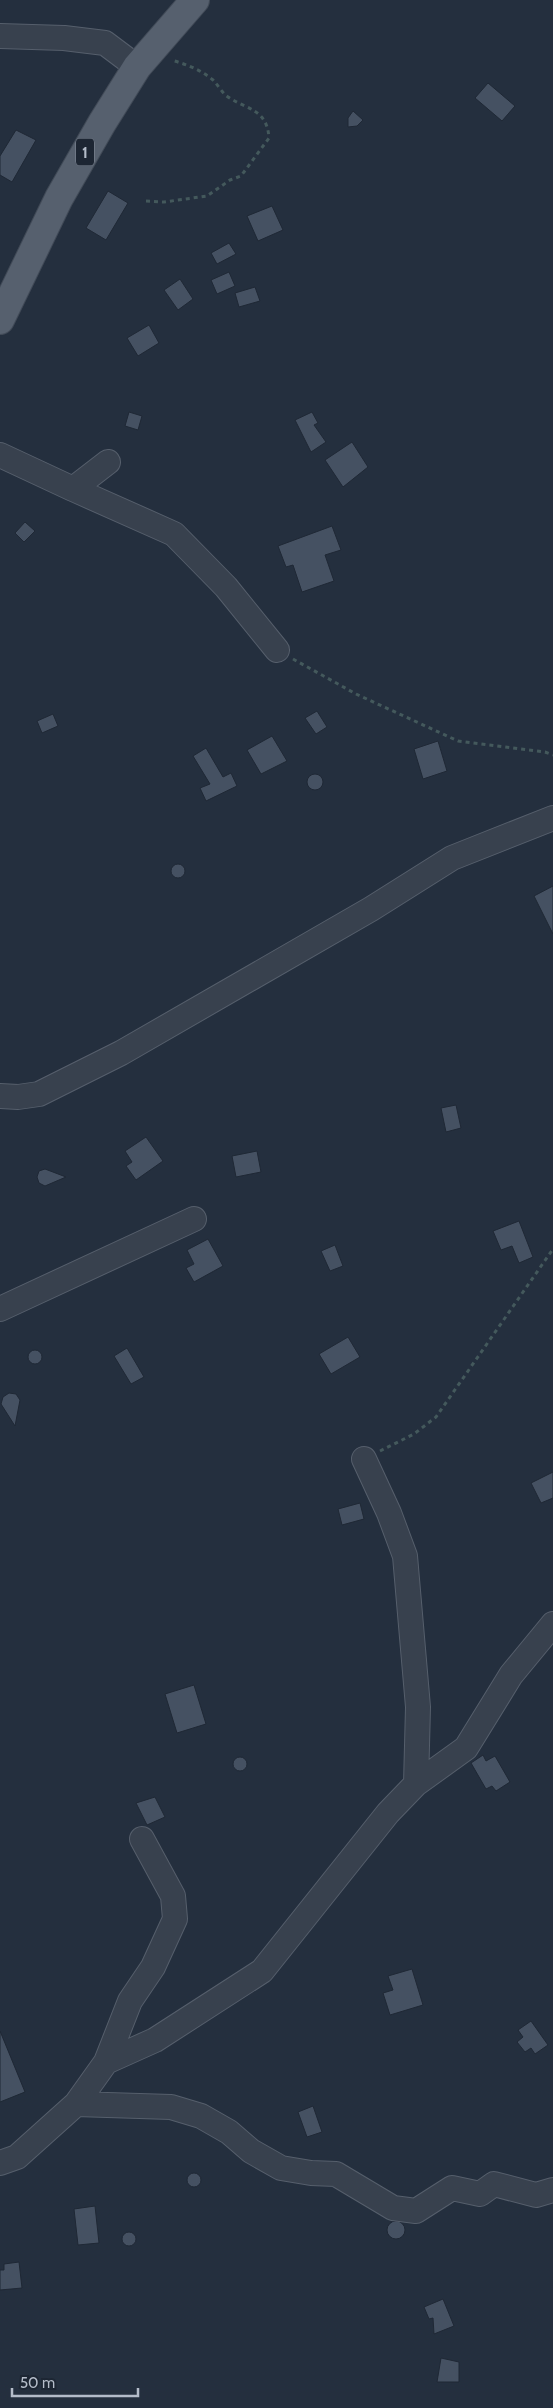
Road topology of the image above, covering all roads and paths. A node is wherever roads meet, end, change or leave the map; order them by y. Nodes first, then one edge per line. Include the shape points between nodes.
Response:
1 (194, 0) edge
2 (0, 36) edge
3 (143, 60) junction
4 (146, 201) dead end
5 (0, 320) edge
6 (0, 455) edge
7 (108, 462) dead end
8 (74, 489) junction
9 (277, 650) joint
10 (553, 755) edge
11 (553, 818) edge
12 (0, 1096) edge
13 (194, 1219) dead end
14 (553, 1249) edge
15 (0, 1309) edge
16 (364, 1459) joint
17 (553, 1624) edge
18 (416, 1784) junction
19 (142, 1839) dead end
20 (106, 2062) junction
21 (76, 2104) junction
22 (0, 2163) edge
23 (553, 2190) edge

1 - 3 main road, 1
2 - 3 street via 64,38 105,44
3 - 4 path via 189,65 212,80 227,96 263,117 269,138 241,176 207,196
3 - 5 main road, 1 via 59,198
6 - 8 street
7 - 8 street
8 - 9 street via 174,534 231,583
9 - 10 path via 356,694 458,741
11 - 12 street via 452,858 371,909 112,1057 38,1094
13 - 15 street
14 - 16 path via 436,1417 414,1434
16 - 18 street via 405,1556 418,1707
17 - 18 street via 512,1676 466,1748
18 - 20 street via 388,1813 262,1971 155,2040
19 - 20 street via 173,1896 175,1919 153,1967 130,2001
20 - 21 street
21 - 22 street via 17,2157
21 - 23 street via 171,2107 201,2116 281,2168 336,2174 393,2208 416,2211 452,2188 480,2194 494,2184 536,2195

